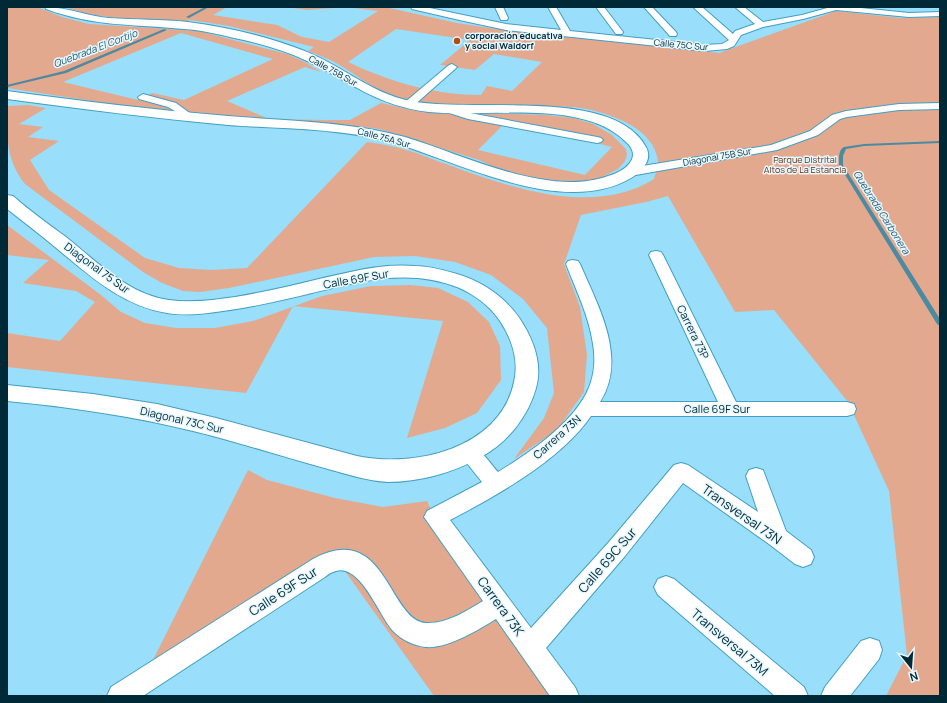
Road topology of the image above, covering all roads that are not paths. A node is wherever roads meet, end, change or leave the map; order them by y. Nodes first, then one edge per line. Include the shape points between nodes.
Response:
1 (50, 7) edge
2 (415, 7) edge
3 (499, 7) edge
4 (552, 7) edge
5 (600, 7) edge
6 (648, 7) edge
7 (697, 7) edge
8 (739, 7) edge
9 (837, 7) edge
10 (794, 10) dead end
11 (940, 14) edge
12 (803, 17) junction
13 (504, 18) dead end
14 (761, 25) junction
15 (619, 32) dead end
16 (567, 34) junction
17 (673, 34) dead end
18 (733, 39) junction
19 (452, 67) dead end
20 (7, 95) edge
21 (143, 97) dead end
22 (38, 99) junction
23 (7, 100) edge
24 (408, 104) junction
25 (940, 106) edge
26 (444, 108) junction
27 (190, 117) junction
28 (597, 140) dead end
29 (630, 172) junction
30 (7, 200) edge
31 (656, 255) dead end
32 (572, 264) dead end
33 (317, 286) joint
34 (7, 393) edge
35 (586, 409) junction
36 (730, 409) junction
37 (847, 409) dead end
38 (468, 452) junction
39 (354, 466) joint
40 (681, 471) joint
41 (756, 476) dead end
42 (496, 484) junction
43 (435, 517) joint
44 (777, 537) junction
45 (803, 557) dead end
46 (666, 587) dead end
47 (499, 604) junction
48 (531, 647) junction
49 (870, 650) dead end
50 (120, 696) edge
51 (566, 696) edge
52 (795, 696) edge
53 (834, 696) edge

1 - 24 street, Calle 75B Sur via 93,20 204,28 278,46 313,59 372,92
2 - 16 street, Calle 75C Sur via 485,23
3 - 13 street
4 - 16 street
5 - 15 street
6 - 17 street
7 - 18 street
8 - 14 street
9 - 11 street, Calle 75C Sur via 909,15
9 - 12 street, Calle 75C Sur
10 - 12 street
12 - 14 street, Calle 75C Sur
14 - 18 street, Calle 75C Sur via 738,33
16 - 18 street, Calle 75C Sur via 705,48 731,44
19 - 24 street
20 - 22 street, Calle 75A Sur
21 - 27 street, Calle 75A Sur via 172,105
22 - 23 street, Calle 75A Sur
22 - 27 street, Calle 75A Sur
24 - 26 street, Calle 75B Sur
25 - 29 street, Diagonal 75B Sur via 899,107 846,114 836,117 814,133 773,148
26 - 28 street via 468,116
26 - 29 street, Calle 75B Sur via 568,112 590,116 617,127 637,145 641,157 638,165
27 - 29 street, Calle 75A Sur via 361,131 395,139 491,172 544,185 602,183
30 - 33 street, Diagonal 75 Sur via 128,292 164,306 212,306
31 - 36 street, Carrera 73P
32 - 35 street, Carrera 73N via 599,332 602,352 602,375
33 - 38 street, Calle 69F Sur via 385,272 429,273 466,284 492,299 505,312 518,331 527,362 527,377 522,397 508,420 491,439
34 - 39 street, Diagonal 73C Sur via 175,417
35 - 36 street, Calle 69F Sur
35 - 42 street, Carrera 73N via 554,443
36 - 37 street, Calle 69F Sur
38 - 39 street, Calle 69F Sur via 435,466 410,470 382,471
38 - 42 street
40 - 44 street, Transversal 73N
40 - 48 street, Calle 69C Sur
41 - 44 street
42 - 43 street, Carrera 73N
43 - 47 street, Carrera 73K
44 - 45 street, Transversal 73N
46 - 52 street, Transversal 73M
47 - 48 street, Carrera 73K
47 - 50 street, Calle 69F Sur via 443,633 425,636 411,631 398,619 363,567 350,561 338,560 305,576
48 - 51 street, Carrera 73K
49 - 53 street

